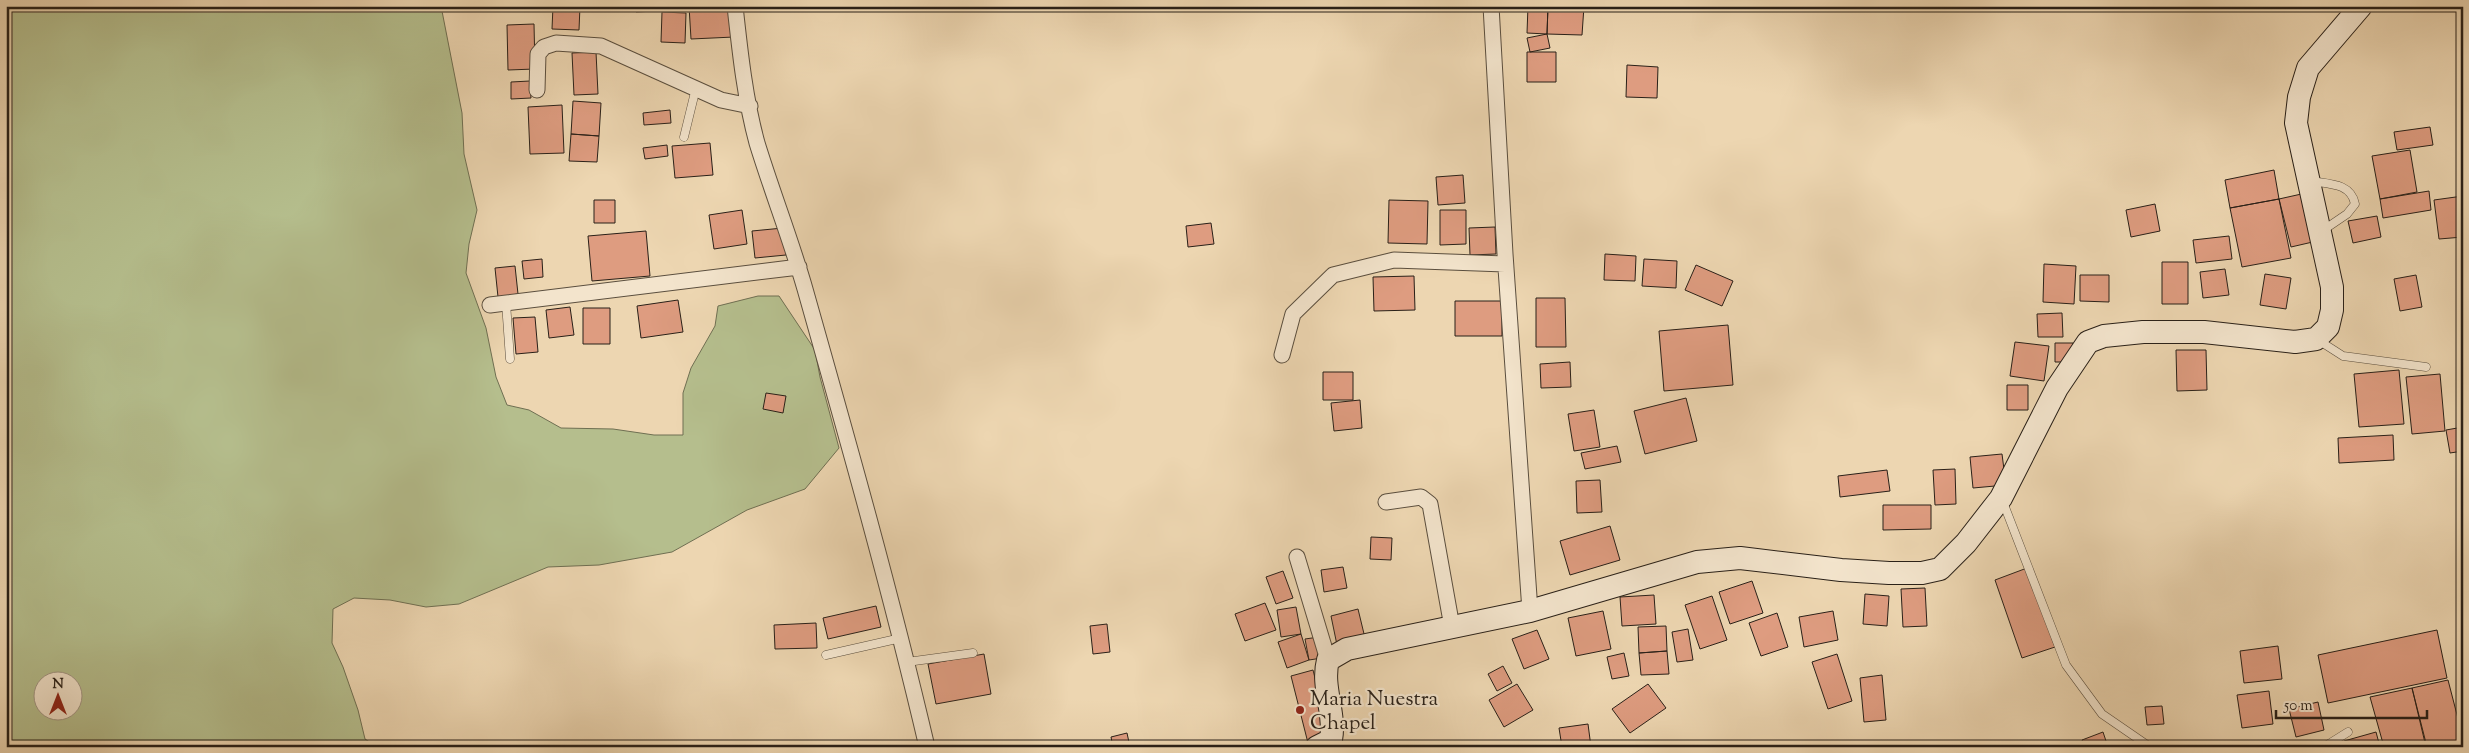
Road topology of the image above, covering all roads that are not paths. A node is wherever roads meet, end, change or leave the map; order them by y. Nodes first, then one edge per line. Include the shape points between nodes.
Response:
1 (735, 6) edge
2 (1491, 6) edge
3 (2361, 6) edge
4 (696, 88) junction
5 (537, 90) dead end
6 (750, 106) junction
7 (684, 137) dead end
8 (2309, 181) junction
9 (2320, 232) junction
10 (1506, 264) junction
11 (799, 267) junction
12 (506, 303) junction
13 (490, 305) dead end
14 (2316, 339) junction
15 (1282, 355) dead end
16 (510, 359) dead end
17 (2426, 367) dead end
18 (2001, 498) junction
19 (1386, 502) dead end
20 (1297, 557) dead end
21 (1530, 611) junction
22 (1452, 627) junction
23 (901, 638) junction
24 (972, 653) dead end
25 (826, 655) dead end
26 (1328, 660) junction
27 (907, 662) junction
28 (2348, 732) dead end
29 (927, 747) edge
30 (1317, 747) edge
31 (2150, 747) edge
32 (2324, 747) edge

1 - 6 street
2 - 10 street
3 - 8 street via 2308,68 2301,90 2296,123
4 - 5 street via 601,46 556,44 544,47 538,54
4 - 6 street via 734,104
4 - 7 lane
6 - 11 street via 757,142
8 - 9 street
8 - 9 lane via 2342,186 2354,197 2355,204 2347,214
9 - 14 street via 2332,287 2332,310 2328,327
10 - 15 street via 1394,260 1333,275 1294,314
10 - 21 street
11 - 12 street
11 - 23 street
12 - 13 street
12 - 16 lane
14 - 17 lane via 2343,356
14 - 18 street via 2295,342 2204,332 2144,332 2104,336 2088,342 2057,388
18 - 21 street via 1966,543 1940,569 1922,573 1879,572 1740,558 1697,562
18 - 31 lane via 2066,665 2102,714
19 - 22 street via 1421,497 1430,504
20 - 26 street
21 - 22 street
22 - 26 street via 1347,649
23 - 25 lane
23 - 27 street
24 - 27 lane
26 - 30 street via 1325,672 1334,726 1331,740
27 - 29 street
28 - 32 lane

